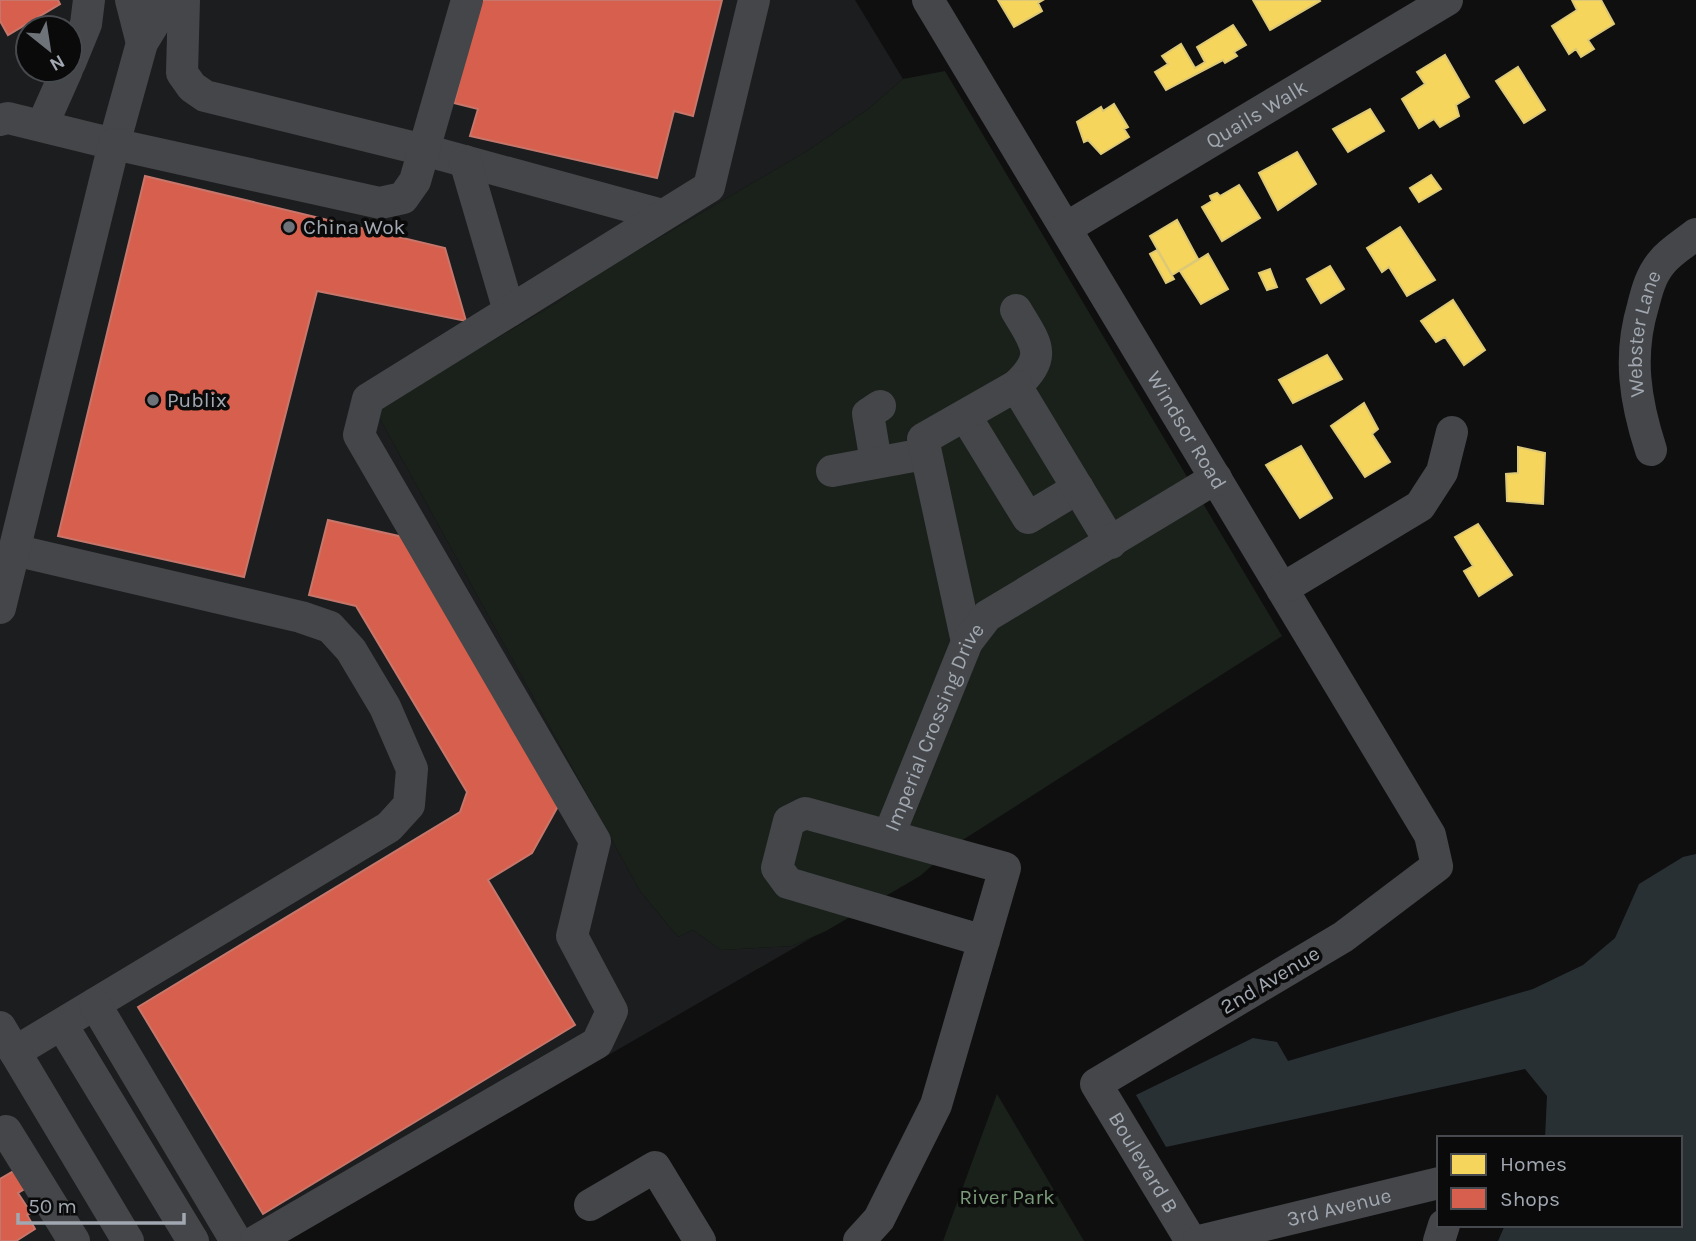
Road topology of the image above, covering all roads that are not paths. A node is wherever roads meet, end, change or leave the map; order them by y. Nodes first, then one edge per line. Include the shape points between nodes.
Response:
1 (89, 0) edge
2 (131, 0) edge
3 (157, 0) edge
4 (184, 0) edge
5 (467, 0) edge
6 (754, 0) edge
7 (928, 0) edge
8 (1447, 0) edge
9 (84, 29) edge
10 (142, 43) junction
11 (61, 84) edge
12 (0, 120) edge
13 (42, 127) junction
14 (114, 144) junction
15 (424, 150) junction
16 (465, 161) junction
17 (662, 215) junction
18 (1066, 228) junction
19 (1696, 234) edge
20 (1016, 310) dead end
21 (509, 311) junction
22 (1016, 386) junction
23 (880, 406) dead end
24 (966, 417) junction
25 (1452, 432) dead end
26 (1651, 450) dead end
27 (924, 454) junction
28 (876, 462) junction
29 (832, 471) dead end
30 (1216, 478) junction
31 (1078, 488) junction
32 (1111, 543) junction
33 (14, 550) junction
34 (1282, 589) junction
35 (0, 608) edge
36 (967, 642) junction
37 (889, 835) junction
38 (1437, 866) joint
39 (984, 941) junction
40 (95, 1004) junction
41 (62, 1025) junction
42 (8, 1040) edge
43 (1096, 1084) joint
44 (48, 1107) junction
45 (3, 1133) edge
46 (1437, 1183) edge
47 (590, 1205) dead end
48 (74, 1241) edge
49 (128, 1241) edge
50 (193, 1241) edge
51 (236, 1241) edge
52 (256, 1241) edge
53 (700, 1241) edge
54 (859, 1241) edge
55 (1191, 1241) edge
56 (1199, 1241) edge

1 - 9 street
2 - 10 street
3 - 10 street via 156,20
4 - 15 street via 182,74 205,96
5 - 15 street
6 - 17 street via 709,187
7 - 18 street, Windsor Road
8 - 18 street, Quails Walk
10 - 14 street
11 - 13 street
12 - 13 street
13 - 14 street
14 - 15 street via 380,203 403,198 415,181
14 - 33 street
15 - 16 street
16 - 17 street
16 - 21 street
17 - 21 street
18 - 30 street, Windsor Road
19 - 26 street, Webster Lane via 1663,261 1650,281 1636,330 1634,381
20 - 22 street via 1038,348 1035,369
21 - 52 street via 368,399 359,435 595,841 572,936 612,1011 597,1043
22 - 24 street
22 - 31 street
23 - 28 street via 868,414
24 - 27 street via 923,439
24 - 31 street via 1027,519
25 - 34 street via 1442,472 1420,506
27 - 28 street
27 - 36 street
28 - 29 street
30 - 32 street, Imperial Crossing Drive
30 - 34 street, Windsor Road
31 - 32 street
32 - 36 street, Imperial Crossing Drive via 987,616
33 - 35 street
33 - 40 street via 330,627 351,650 385,707 412,769 410,805 389,827
34 - 38 street, Windsor Road via 1430,835
36 - 37 street, Imperial Crossing Drive
37 - 39 street, Imperial Crossing Drive via 1005,868
37 - 39 street via 806,813 789,821 777,868 788,883
38 - 43 street, 2nd Avenue via 1343,937
39 - 54 street, Imperial Crossing Drive via 936,1105 879,1219
40 - 41 street
40 - 51 street
41 - 42 street
41 - 50 street
42 - 44 street
43 - 55 street, Boulevard B
44 - 45 street
44 - 49 street
45 - 48 street
46 - 56 street, 3rd Avenue
47 - 53 street via 655,1167

